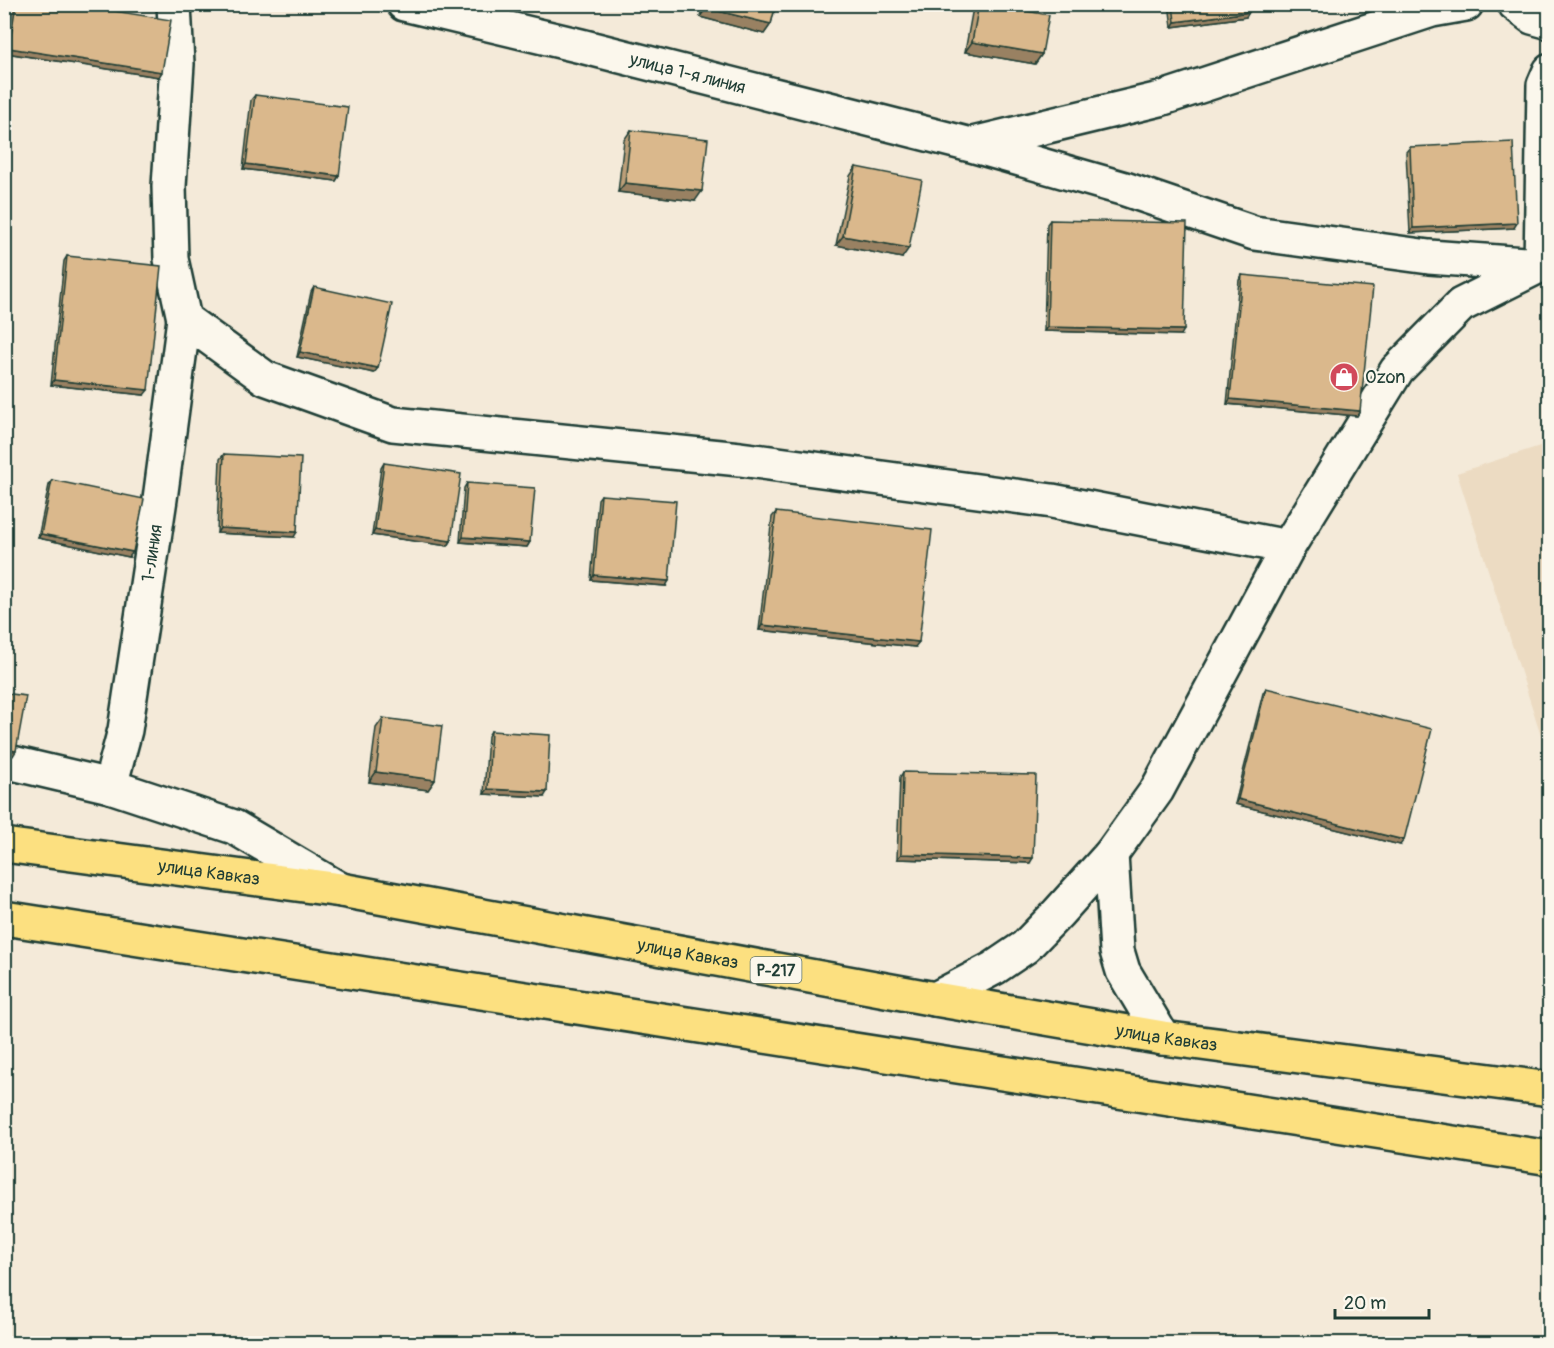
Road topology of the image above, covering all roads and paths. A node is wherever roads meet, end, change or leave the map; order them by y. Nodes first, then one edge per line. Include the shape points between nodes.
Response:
1 (174, 4) edge
2 (404, 4) edge
3 (1466, 4) edge
4 (1515, 4) edge
5 (1550, 22) edge
6 (1550, 71) edge
7 (971, 145) junction
8 (1545, 266) edge
9 (184, 319) junction
10 (1288, 547) junction
11 (4, 761) edge
12 (110, 786) junction
13 (4, 845) edge
14 (1111, 854) junction
15 (341, 891) junction
16 (4, 918) edge
17 (935, 999) junction
18 (1163, 1038) junction
19 (1550, 1089) edge
20 (1550, 1158) edge

1 - 9 street, 1-линия via 177,64 169,186 171,259
2 - 7 street, улица 1-я линия
3 - 7 street via 1432,10 1160,99
4 - 5 street via 1532,17
6 - 8 street via 1544,85
7 - 8 street, улица 1-я линия via 1125,189 1254,233 1429,257
8 - 10 street via 1461,305 1397,370
9 - 10 street via 265,378 393,424 740,459 1041,499
9 - 12 street, 1-линия via 125,730
10 - 14 street via 1157,790
11 - 12 street
12 - 15 street via 234,827
13 - 15 highway, улица Кавказ / Р-217
14 - 17 street via 1024,947
14 - 18 street via 1117,951 1123,970
15 - 17 highway, улица Кавказ / Р-217
16 - 20 highway
17 - 18 highway, улица Кавказ / Р-217
18 - 19 highway, улица Кавказ / Р-217

